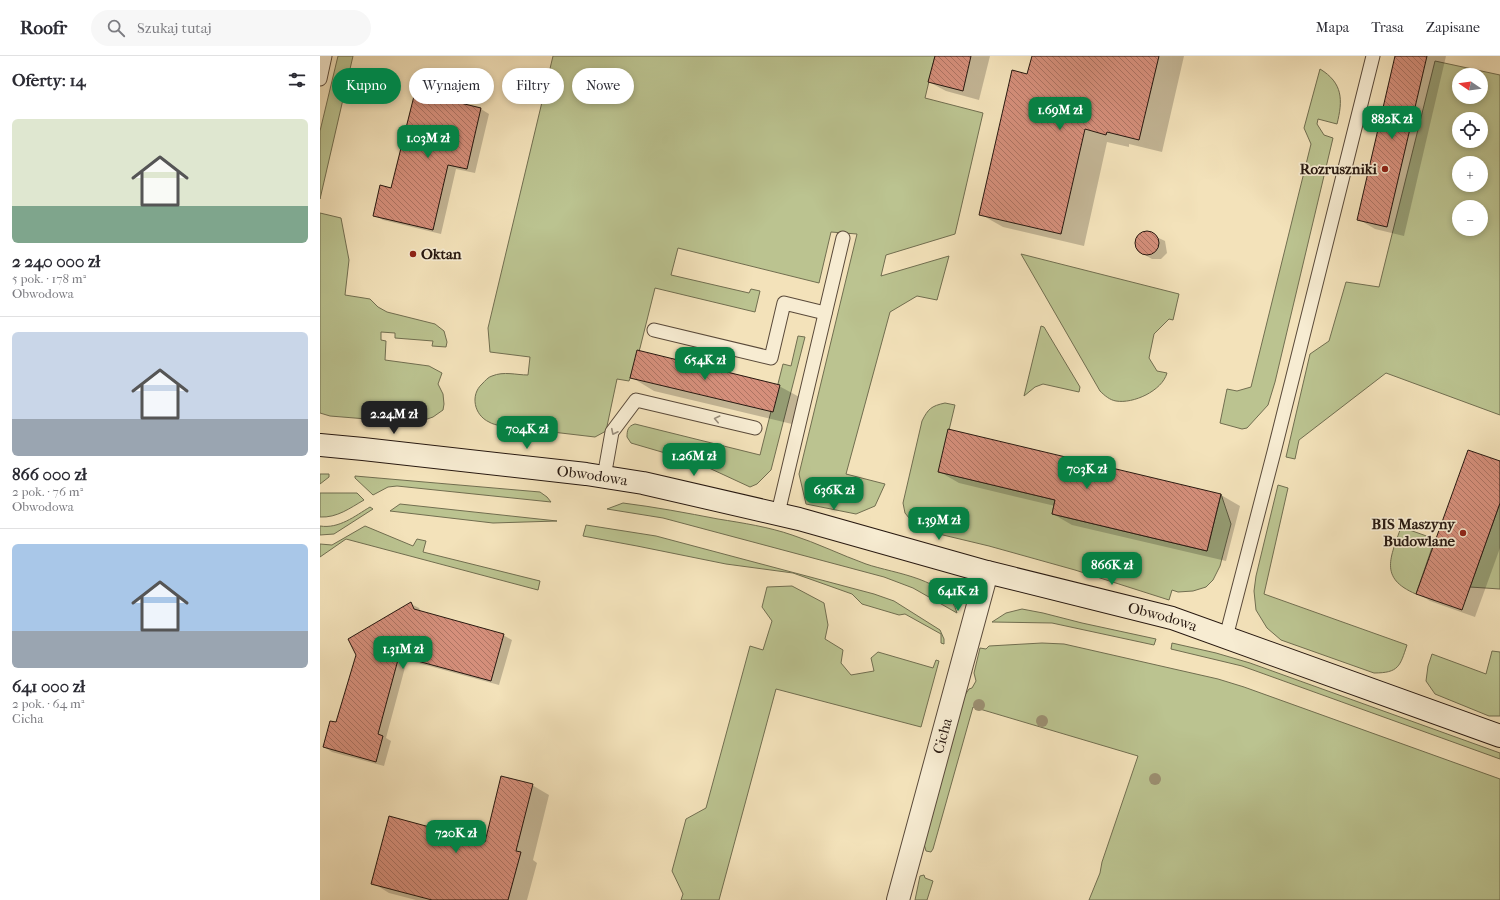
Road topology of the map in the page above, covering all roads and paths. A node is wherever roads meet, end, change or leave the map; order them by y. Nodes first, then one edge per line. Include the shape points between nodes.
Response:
1 (325, 56) edge
2 (1373, 56) edge
3 (320, 79) edge
4 (843, 238) dead end
5 (825, 313) junction
6 (654, 330) dead end
7 (755, 428) dead end
8 (320, 446) edge
9 (604, 477) junction
10 (778, 513) junction
11 (987, 572) junction
12 (1226, 637) junction
13 (1500, 736) edge
14 (898, 900) edge

1 - 3 lane
2 - 12 lane
4 - 5 lane
5 - 6 lane via 784,303 771,358
5 - 10 lane
7 -> 9 lane via 636,400 612,432
8 - 9 main road, Obwodowa via 449,458
9 - 10 main road, Obwodowa via 643,483
10 - 11 main road, Obwodowa
11 - 12 main road, Obwodowa via 1172,618
11 - 14 main road, Cicha
12 - 13 main road, Obwodowa

